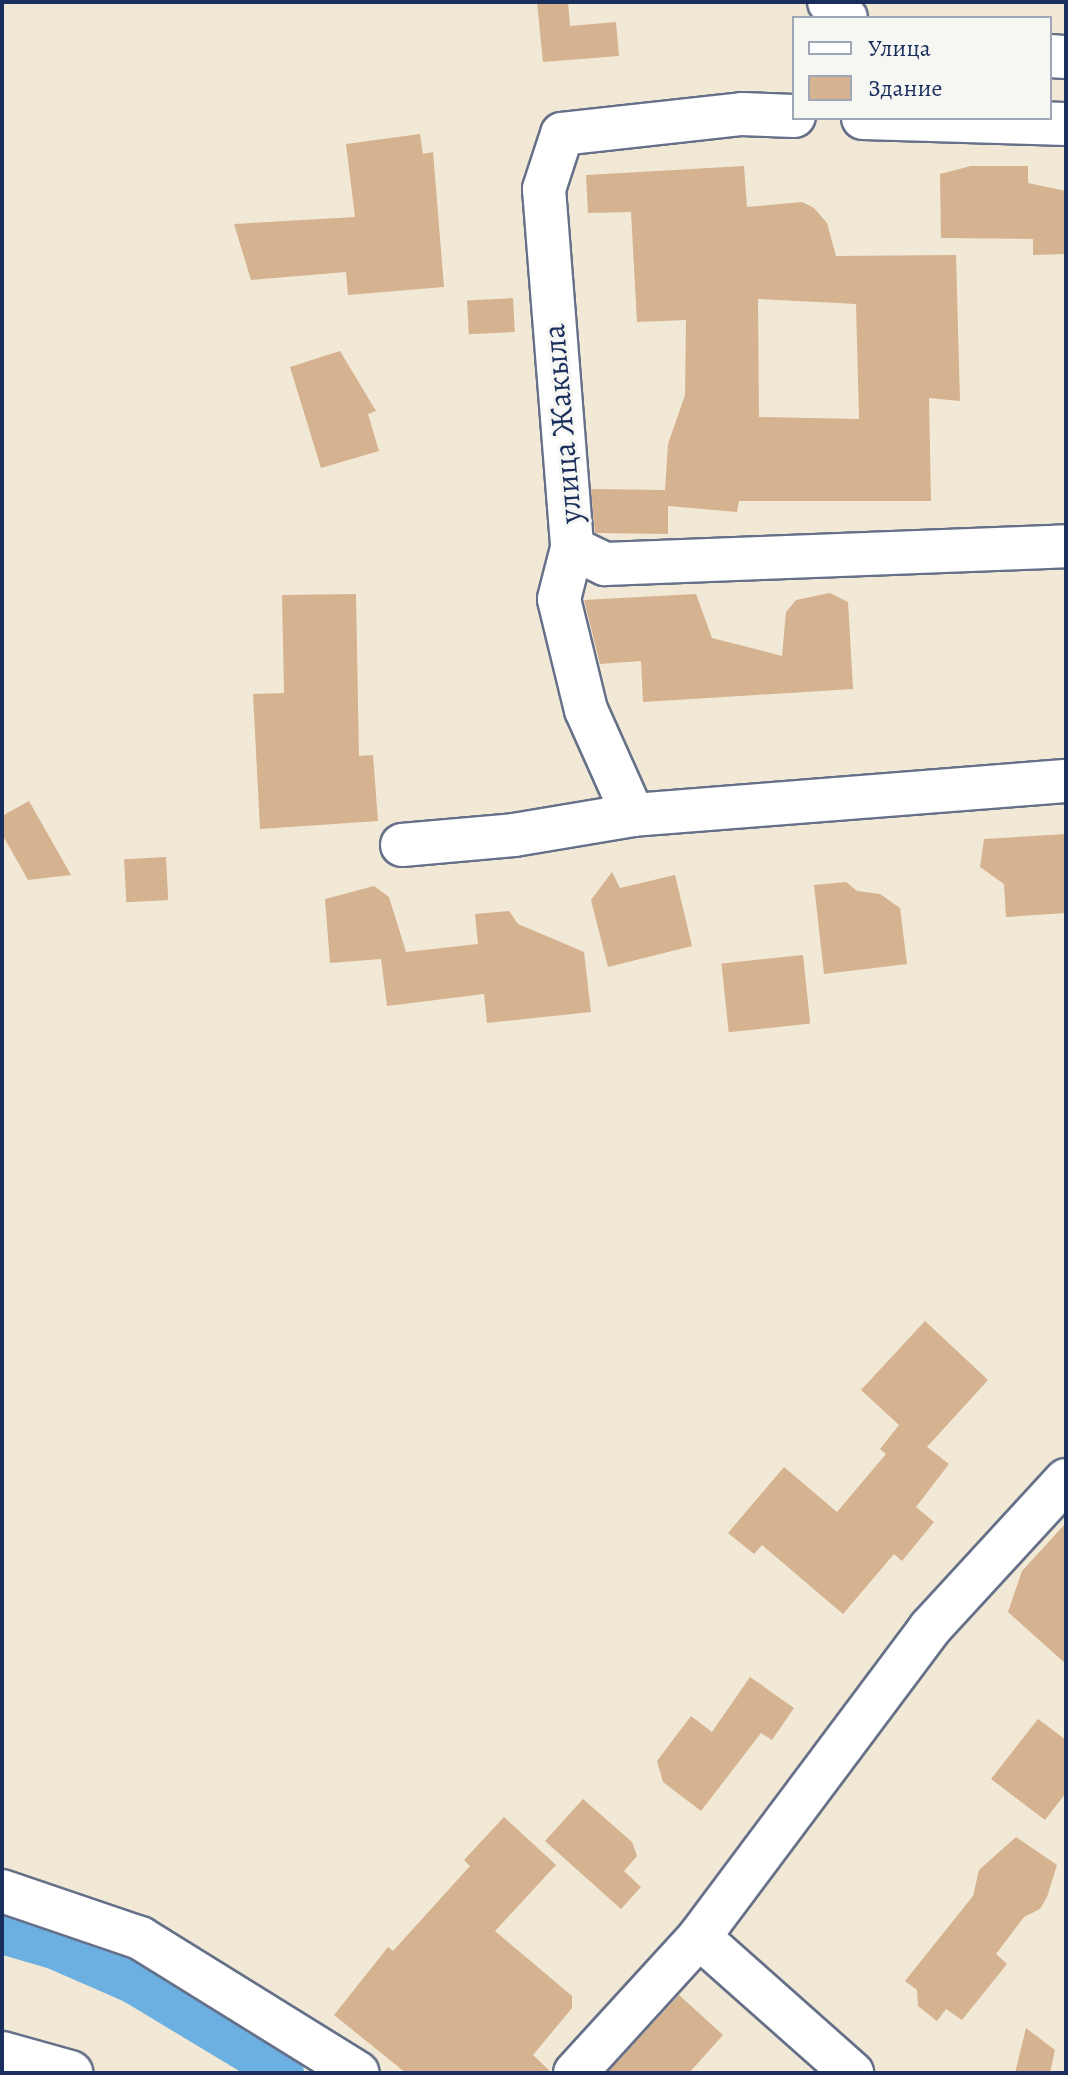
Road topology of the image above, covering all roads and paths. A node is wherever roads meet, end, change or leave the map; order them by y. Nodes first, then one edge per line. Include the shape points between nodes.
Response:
1 (829, 2) edge
2 (844, 16) edge
3 (792, 116) edge
4 (931, 120) edge
5 (1066, 124) edge
6 (1066, 546) edge
7 (572, 548) junction
8 (1066, 781) edge
9 (633, 815) junction
10 (402, 845) dead end
11 (1066, 1480) edge
12 (2, 1891) edge
13 (699, 1937) junction
14 (2, 2054) edge
15 (70, 2073) edge
16 (358, 2073) edge
17 (575, 2073) edge
18 (852, 2073) edge

1 - 2 street
3 - 7 street, улица Жакыла via 742,114 562,134 544,189
4 - 5 street
6 - 7 street, улица Жакыла via 605,564
7 - 9 street via 559,599 586,710
8 - 9 street
9 - 10 street via 514,835
11 - 13 street via 930,1628
12 - 16 street via 140,1938
13 - 17 street
13 - 18 street
14 - 15 main road

